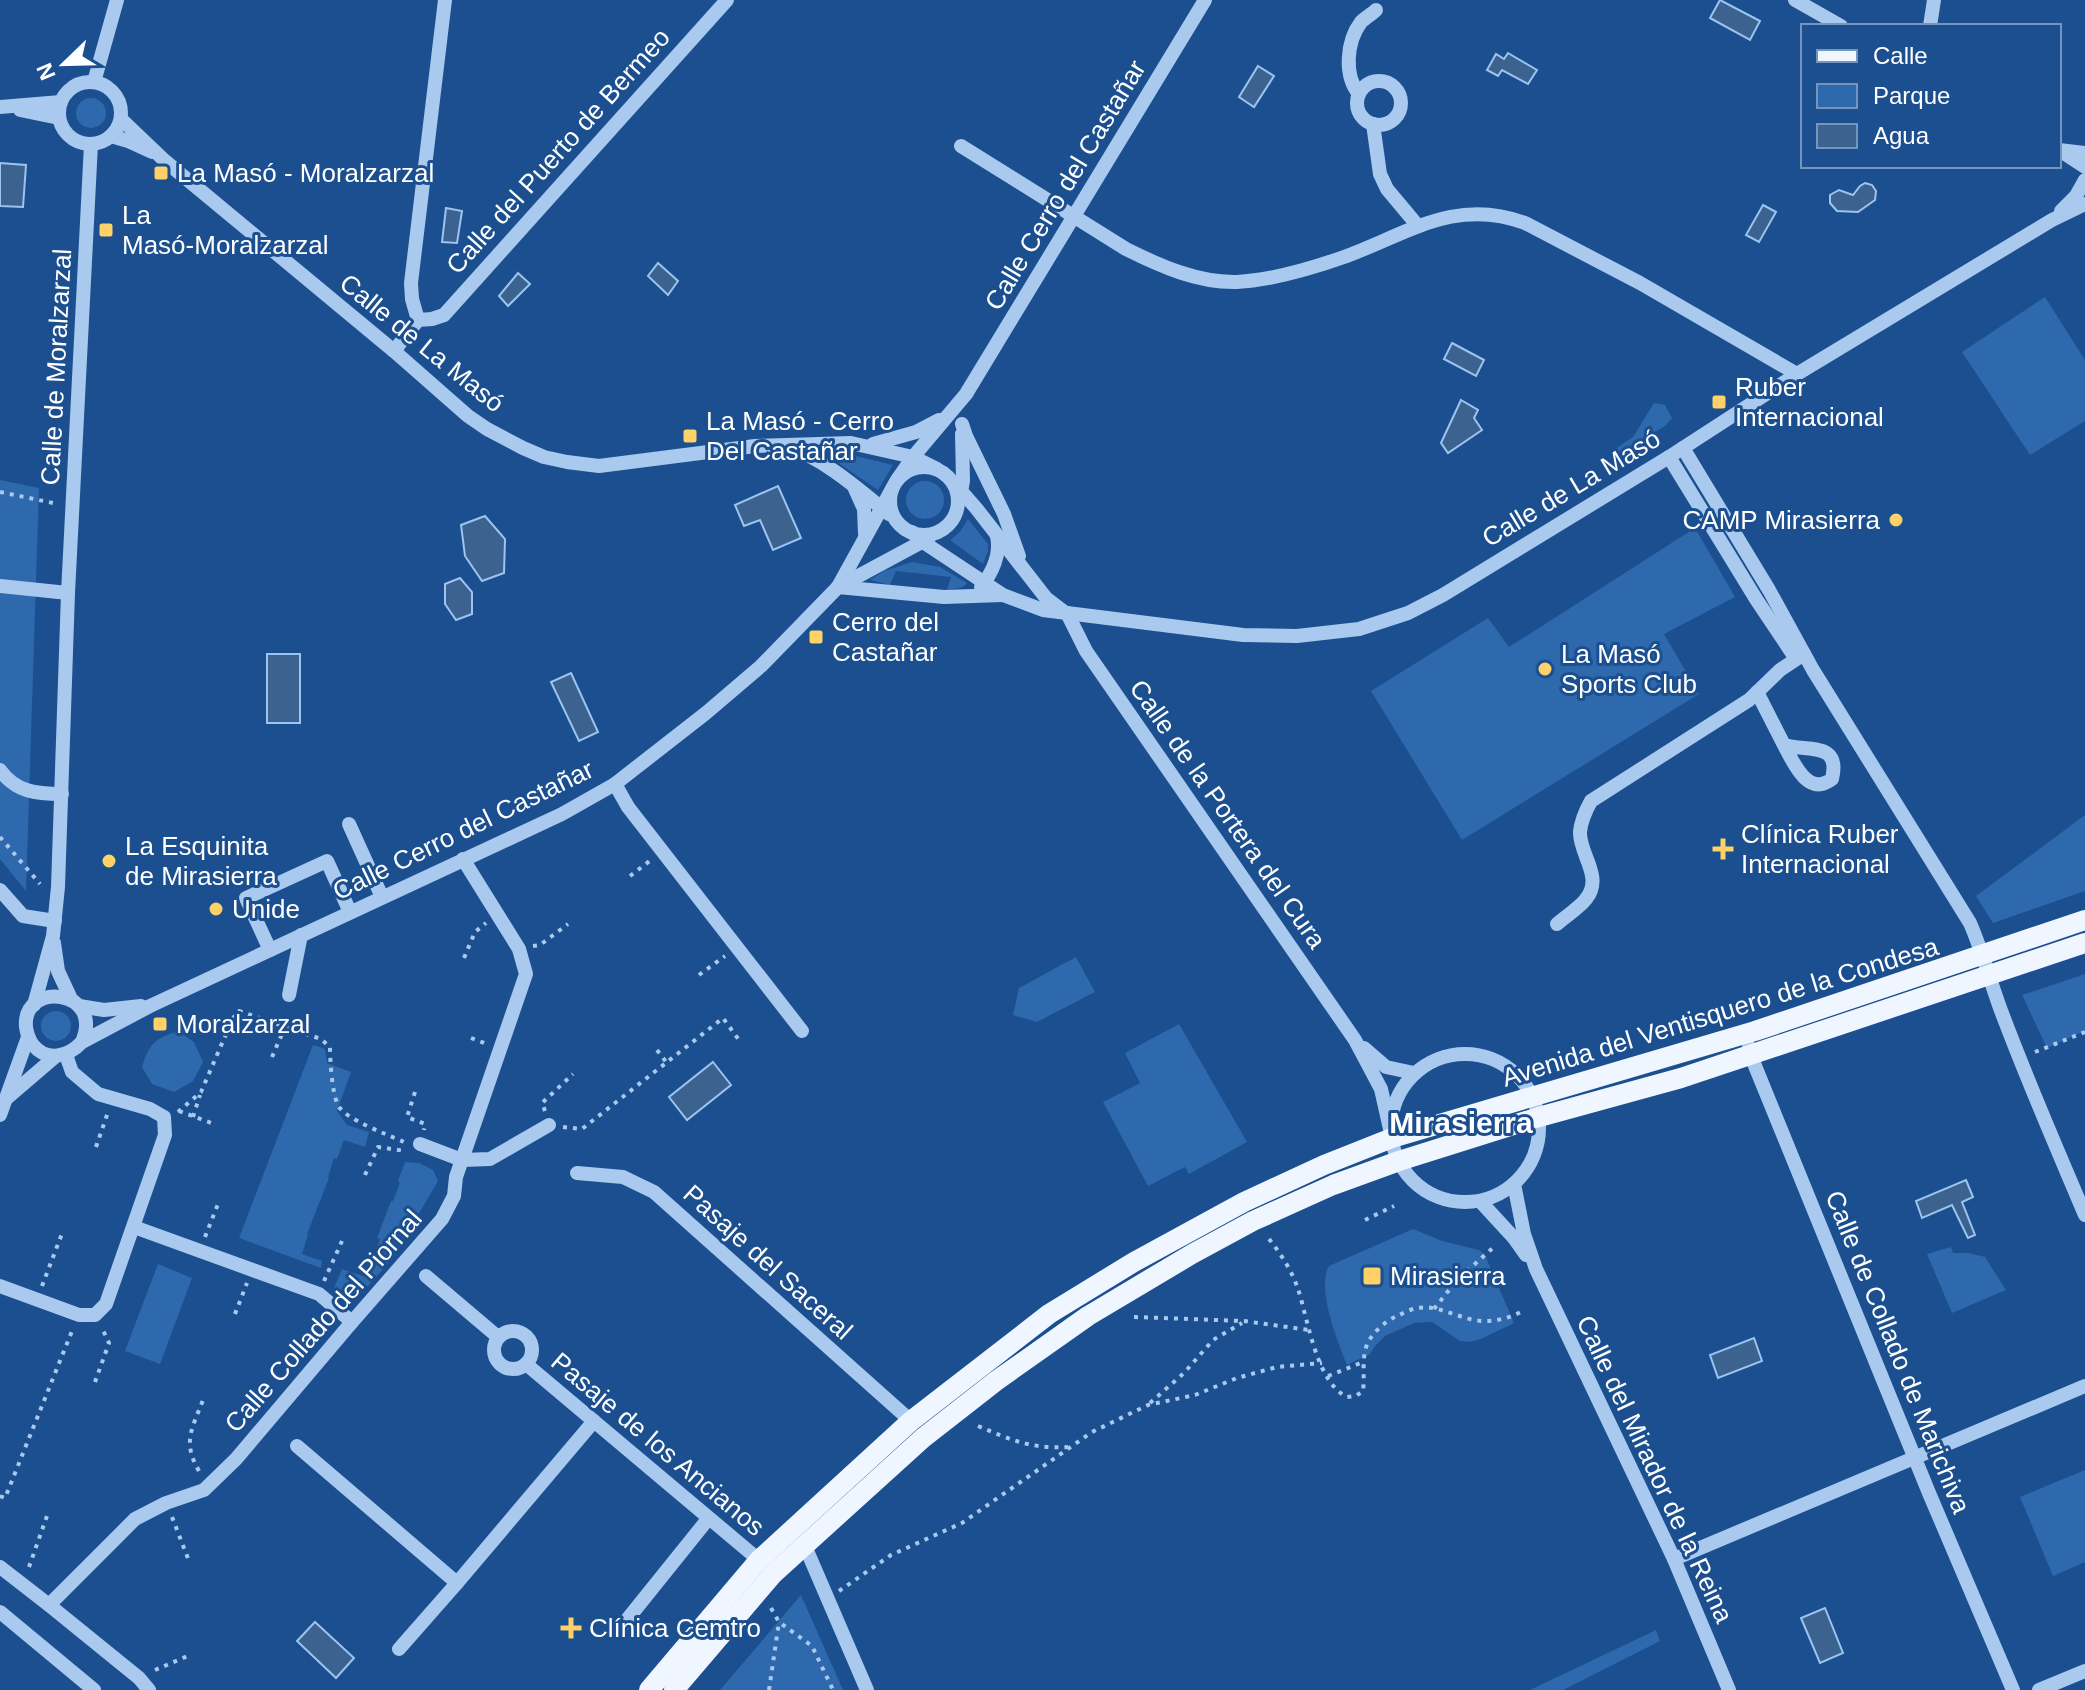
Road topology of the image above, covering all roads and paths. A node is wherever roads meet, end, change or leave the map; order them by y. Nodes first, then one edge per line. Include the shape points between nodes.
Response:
1 (117, 0) edge
2 (445, 0) edge
3 (727, 0) edge
4 (1205, 0) edge
5 (1795, 0) edge
6 (1934, 0) edge
7 (1376, 10) dead end
8 (1837, 24) edge
9 (1930, 24) edge
10 (94, 82) junction
11 (1359, 94) junction
12 (61, 102) junction
13 (2, 107) edge
14 (59, 118) junction
15 (121, 119) junction
16 (1373, 124) junction
17 (111, 136) junction
18 (91, 144) junction
19 (961, 146) dead end
20 (2061, 150) edge
21 (2061, 151) edge
22 (2085, 153) edge
23 (165, 161) junction
24 (2085, 167) edge
25 (2085, 180) edge
26 (2085, 204) edge
27 (1074, 217) junction
28 (2052, 220) junction
29 (1418, 226) junction
30 (418, 320) junction
31 (394, 351) junction
32 (1797, 374) junction
33 (966, 394) junction
34 (951, 412) junction
35 (962, 424) junction
36 (783, 445) junction
37 (868, 445) junction
38 (1683, 448) junction
39 (913, 457) junction
40 (1669, 457) junction
41 (937, 469) junction
42 (895, 484) junction
43 (853, 485) junction
44 (956, 486) junction
45 (0, 492) edge
46 (72, 506) junction
47 (882, 508) junction
48 (896, 520) junction
49 (1732, 528) junction
50 (996, 534) junction
51 (917, 537) junction
52 (1718, 537) junction
53 (863, 544) junction
54 (1023, 568) junction
55 (985, 583) junction
56 (0, 586) edge
57 (838, 587) junction
58 (68, 593) junction
59 (1003, 595) junction
60 (968, 597) junction
61 (1067, 613) junction
62 (1800, 657) junction
63 (1757, 692) junction
64 (1784, 745) dead end
65 (0, 770) edge
66 (615, 784) junction
67 (62, 794) junction
68 (349, 824) dead end
69 (0, 837) edge
70 (662, 851) junction
71 (463, 859) junction
72 (630, 876) dead end
73 (43, 887) dead end
74 (0, 890) edge
75 (382, 897) junction
76 (350, 912) junction
77 (498, 914) junction
78 (2085, 920) edge
79 (568, 924) dead end
80 (1557, 924) dead end
81 (54, 928) junction
82 (301, 935) junction
83 (2085, 943) edge
84 (737, 947) junction
85 (519, 949) junction
86 (270, 950) junction
87 (1983, 955) junction
88 (464, 958) dead end
89 (699, 975) dead end
90 (1988, 977) junction
91 (289, 995) dead end
92 (75, 1003) junction
93 (34, 1005) junction
94 (150, 1006) junction
95 (285, 1027) junction
96 (802, 1031) dead end
97 (1755, 1031) junction
98 (2085, 1032) edge
99 (28, 1037) junction
100 (739, 1040) dead end
101 (1355, 1040) junction
102 (82, 1042) junction
103 (657, 1050) dead end
104 (2035, 1052) dead end
105 (61, 1056) junction
106 (1751, 1056) junction
107 (272, 1057) dead end
108 (667, 1063) junction
109 (1414, 1073) junction
110 (573, 1074) dead end
111 (201, 1092) junction
112 (415, 1092) dead end
113 (113, 1098) junction
114 (2, 1107) edge
115 (1536, 1108) junction
116 (179, 1111) junction
117 (164, 1117) junction
118 (193, 1117) junction
119 (214, 1124) dead end
120 (549, 1125) junction
121 (1392, 1138) junction
122 (420, 1144) junction
123 (96, 1147) dead end
124 (462, 1160) junction
125 (1399, 1161) junction
126 (577, 1173) dead end
127 (365, 1175) dead end
128 (1514, 1184) junction
129 (1480, 1201) junction
130 (218, 1204) dead end
131 (1394, 1206) dead end
132 (2085, 1215) edge
133 (1365, 1220) dead end
134 (134, 1227) junction
135 (63, 1231) dead end
136 (1269, 1239) dead end
137 (342, 1241) dead end
138 (1495, 1246) dead end
139 (200, 1251) junction
140 (1536, 1269) junction
141 (252, 1270) junction
142 (426, 1276) dead end
143 (0, 1286) edge
144 (319, 1294) junction
145 (36, 1299) junction
146 (1434, 1309) junction
147 (1525, 1310) dead end
148 (235, 1314) dead end
149 (79, 1315) junction
150 (95, 1315) junction
151 (1134, 1317) dead end
152 (1244, 1321) junction
153 (352, 1322) junction
154 (1309, 1330) junction
155 (498, 1337) junction
156 (1364, 1362) junction
157 (1322, 1363) junction
158 (526, 1364) junction
159 (1342, 1370) junction
160 (1328, 1376) junction
161 (1345, 1377) dead end
162 (95, 1382) dead end
163 (2085, 1386) edge
164 (203, 1400) dead end
165 (1148, 1405) junction
166 (594, 1421) junction
167 (911, 1421) junction
168 (978, 1426) dead end
169 (297, 1446) dead end
170 (1071, 1447) junction
171 (1915, 1459) junction
172 (214, 1481) junction
173 (0, 1496) edge
174 (166, 1503) junction
175 (48, 1513) dead end
176 (708, 1519) junction
177 (805, 1546) junction
178 (1674, 1559) junction
179 (759, 1560) junction
180 (189, 1561) dead end
181 (0, 1567) edge
182 (457, 1583) junction
183 (23, 1585) junction
184 (760, 1590) junction
185 (828, 1599) junction
186 (49, 1605) junction
187 (0, 1612) edge
188 (779, 1622) junction
189 (622, 1626) dead end
190 (399, 1649) dead end
191 (190, 1655) dead end
192 (2085, 1671) edge
193 (139, 1678) junction
194 (94, 1690) edge
195 (149, 1690) edge
196 (649, 1690) edge
197 (674, 1690) edge
198 (769, 1690) edge
199 (833, 1690) edge
200 (867, 1690) edge
201 (1729, 1690) edge
202 (2013, 1690) edge
203 (2039, 1690) edge

1 - 10 street
2 - 30 street via 411,283
3 - 30 street, Calle del Puerto de Bermeo via 444,315
4 - 27 street, Calle Cerro del Castañar
5 - 8 street
6 - 9 street
7 - 11 street via 1361,23 1351,45 1352,85
10 - 12 street via 75,85
10 - 15 street via 118,98
11 - 16 street via 1361,116
11 - 16 street via 1369,83 1383,81 1399,94 1400,108 1393,120
12 - 13 street
12 - 14 street
13 - 14 street
14 - 18 street via 68,134
15 - 17 street
15 - 23 street, Calle de La Masó
16 - 29 street via 1380,174
17 - 18 street
17 - 23 street, Calle de La Masó
18 - 46 street, Calle de Moralzarzal
19 - 27 street
20 - 22 street
21 - 24 street
23 - 31 street, Calle de La Masó
25 - 28 street, Calle de La Masó
26 - 28 street, Calle de La Masó
27 - 29 street via 1153,263 1235,282 1308,269
27 - 33 street, Calle Cerro del Castañar
28 - 32 street, Calle de La Masó
29 - 32 street via 1474,213 1525,223
30 - 31 street
31 - 36 street, Calle de La Masó via 468,416 544,457 599,466
32 - 38 street, Calle de La Masó
33 - 34 street, Calle Cerro del Castañar
33 - 35 street, Calle Cerro del Castañar
34 - 37 street via 916,432
34 - 39 street, Calle Cerro del Castañar
35 - 44 street, Calle Cerro del Castañar
35 - 54 street
36 - 37 street, Calle de La Masó
36 - 43 street, Calle de La Masó
37 - 39 street, Calle de La Masó
38 - 40 street, Calle de La Masó
38 - 49 street
39 - 41 street, Calle de La Masó
39 - 42 street, Calle Cerro del Castañar
40 - 52 street
40 - 61 street, Calle de La Masó via 1443,595 1359,629 1243,635
41 - 42 street via 915,468
41 - 44 street
42 - 47 street, Calle Cerro del Castañar
42 - 48 street via 890,500
43 - 47 street, Calle de La Masó
43 - 53 street via 864,509
44 - 50 street
44 - 51 street, Calle Cerro del Castañar via 956,511 947,525
45 - 46 path
46 - 58 street, Calle de Moralzarzal
47 - 48 street, Calle de La Masó
47 - 53 street, Calle Cerro del Castañar
48 - 51 street
49 - 52 street
49 - 62 street via 1791,627
50 - 54 street
50 - 55 street via 996,558
51 - 55 street, Calle de La Masó
51 - 57 street, Calle Cerro del Castañar
52 - 62 street
53 - 57 street, Calle Cerro del Castañar
54 - 61 street via 1046,598
55 - 59 street, Calle de La Masó
55 - 60 street
56 - 58 street
57 - 60 street
57 - 66 street, Calle Cerro del Castañar via 761,666
58 - 67 street, Calle de Moralzarzal
59 - 60 street
59 - 61 street, Calle de La Masó
61 - 101 street, Calle de la Portera del Cura via 1086,651
62 - 63 street
62 - 87 street via 1963,911
63 - 64 street
63 - 80 street via 1591,801 1580,832 1593,882 1586,900
65 - 67 street via 17,788
66 - 70 street
66 - 71 street, Calle Cerro del Castañar
67 - 81 street, Calle de Moralzarzal
68 - 75 street
69 - 73 path
70 - 72 path
70 - 84 street
71 - 75 street, Calle Cerro del Castañar
71 - 77 street, Calle Collado del Piornal
74 - 81 street via 23,916
75 - 76 street, Calle Cerro del Castañar
76 - 82 street, Calle Cerro del Castañar
76 - 86 street via 327,861 246,898
77 - 85 street, Calle Collado del Piornal
77 - 88 path via 475,932
78 - 87 main road, Avenida del Ventisquero de la Condesa
79 - 85 path via 540,945
81 - 92 street via 58,971
81 - 93 street, Calle de Moralzarzal
82 - 86 street, Calle Cerro del Castañar
82 - 91 street
83 - 90 main road, Avenida del Ventisquero de la Condesa
84 - 89 path
84 - 96 street
85 - 124 street, Calle Collado del Piornal via 526,974
86 - 94 street, Calle Cerro del Castañar
87 - 90 street
87 - 97 main road, Avenida del Ventisquero de la Condesa
90 - 106 main road, Avenida del Ventisquero de la Condesa
90 - 132 street
92 - 93 street, Calle Cerro del Castañar via 50,996
92 - 94 street, Calle Cerro del Castañar via 104,1010
92 - 102 street via 86,1022
93 - 99 street via 27,1016
94 - 102 street, Calle Cerro del Castañar
95 - 107 path
95 - 111 path via 239,1011
95 - 122 path via 330,1047 338,1106 348,1115 411,1146
97 - 106 street
97 - 115 main road, Avenida del Ventisquero de la Condesa
98 - 104 path
99 - 105 street via 42,1053
99 - 114 street
100 - 108 path via 723,1018
101 - 109 street, Calle de la Portera del Cura via 1386,1067
101 - 121 street, Calle de la Portera del Cura via 1381,1089
102 - 105 street, Calle Cerro del Castañar
103 - 108 path
105 - 113 street via 98,1094
105 - 114 street, Calle Cerro del Castañar
106 - 115 main road, Avenida del Ventisquero de la Condesa via 1681,1078
106 - 171 street, Calle de Collado de Marichiva
108 - 120 path via 582,1129
109 - 115 street via 1444,1056 1480,1054 1512,1069
109 - 121 street via 1397,1097
110 - 120 path via 542,1103
111 - 116 path
111 - 118 path
112 - 122 path via 407,1117 425,1124
113 - 117 street
113 - 123 path
115 - 121 main road, Avenida del Ventisquero de la Condesa
115 - 125 main road, Avenida del Ventisquero de la Condesa
115 - 128 street via 1539,1142
116 - 117 path
116 - 118 path
117 - 134 street via 165,1135
118 - 119 path
120 - 124 street via 490,1159
121 - 125 street, Calle de la Portera del Cura
121 - 167 main road, Avenida del Ventisquero de la Condesa via 1244,1202 1134,1262 1049,1314
122 - 124 street
122 - 127 path via 407,1152 378,1147
124 - 153 street, Calle Collado del Piornal via 442,1219
125 - 129 street via 1413,1181 1433,1195 1456,1202
125 - 177 main road, Avenida del Ventisquero de la Condesa via 1253,1221 1088,1316 923,1438
126 - 167 street, Pasaje del Saceral via 623,1177 654,1192
128 - 129 street
128 - 140 street, Calle del Mirador de la Reina
129 - 140 street, Calle del Mirador de la Reina
130 - 139 path
131 - 133 path
134 - 139 street
134 - 150 street via 106,1304
135 - 145 path
136 - 154 path via 1290,1271
137 - 144 path
138 - 146 path
139 - 141 street
140 - 178 street, Calle del Mirador de la Reina
141 - 144 street
141 - 148 path
142 - 155 street, Pasaje de los Ancianos
143 - 145 street
144 - 153 street
145 - 149 street
146 - 147 path via 1482,1321
146 - 156 path via 1418,1307 1379,1328 1368,1343
149 - 150 street
149 - 173 path via 5,1498
150 - 162 path via 109,1343
151 - 152 path
152 - 154 path
152 - 165 path via 1213,1340
153 - 172 street, Calle Collado del Piornal
154 - 157 path
155 - 158 street, Pasaje de los Ancianos via 493,1349 497,1362 515,1370
155 - 158 street, Pasaje de los Ancianos via 515,1331 526,1336 532,1347
156 - 159 path
156 - 160 path via 1363,1391 1356,1396 1341,1394
157 - 160 path
157 - 165 path via 1277,1367
158 - 166 street, Pasaje de los Ancianos
159 - 160 path
159 - 161 path
163 - 171 street
164 - 172 path via 189,1449 197,1470
165 - 170 path
166 - 176 street, Pasaje de los Ancianos
166 - 182 street
167 - 179 main road, Avenida del Ventisquero de la Condesa
168 - 170 path via 1044,1448
169 - 182 street
170 - 185 path via 962,1523 891,1555
171 - 178 street
171 - 202 street, Calle de Collado de Marichiva
172 - 174 street, Calle Collado del Piornal via 204,1490
174 - 180 path
174 - 186 street, Calle Collado del Piornal via 135,1519
175 - 183 path
176 - 179 street, Pasaje de los Ancianos
176 - 189 street
177 - 184 main road, Avenida del Ventisquero de la Condesa
177 - 185 street
178 - 201 street, Calle del Mirador de la Reina
179 - 196 main road, Avenida del Ventisquero de la Condesa
181 - 183 street
182 - 190 street
183 - 186 street
184 - 188 path
184 - 197 main road, Avenida del Ventisquero de la Condesa
185 - 200 street
186 - 193 street
187 - 194 street
188 - 198 path
188 - 199 path via 812,1646
191 - 193 path
192 - 203 street
193 - 195 street

